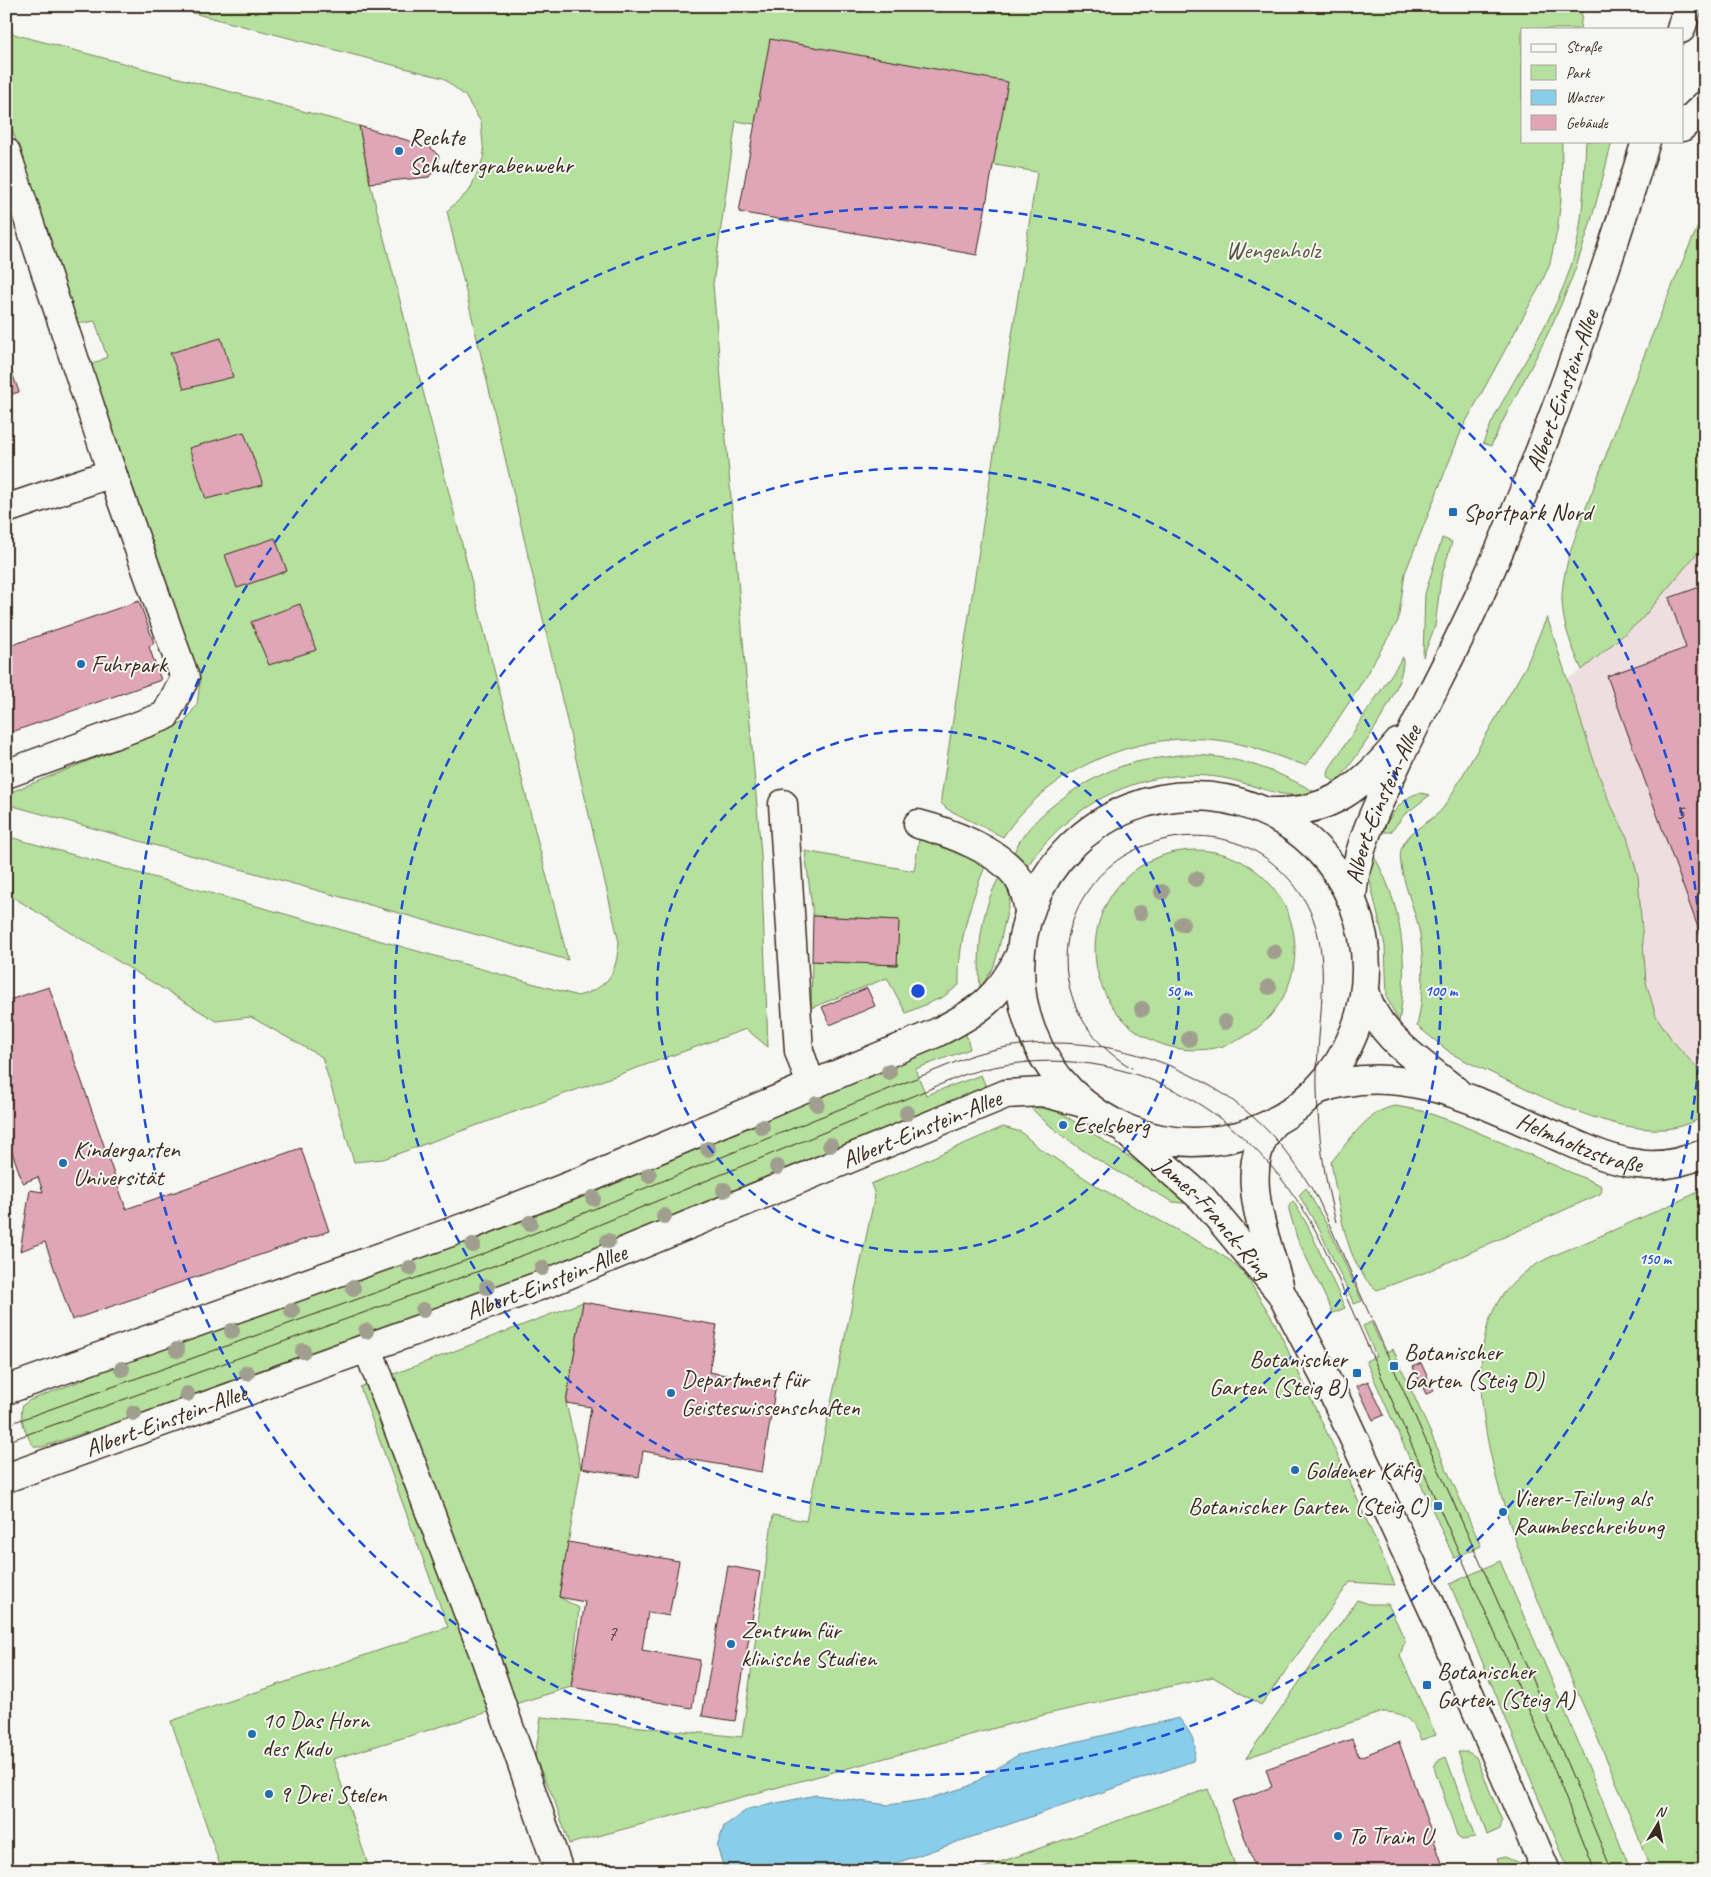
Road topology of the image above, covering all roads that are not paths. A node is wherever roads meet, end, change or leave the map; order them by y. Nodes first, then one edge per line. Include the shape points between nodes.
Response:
1 (1688, 6) edge
2 (1681, 28) edge
3 (1705, 105) edge
4 (1684, 125) edge
5 (1646, 142) edge
6 (1667, 142) edge
7 (6, 152) edge
8 (1637, 172) junction
9 (112, 473) junction
10 (6, 509) edge
11 (1420, 714) junction
12 (6, 774) edge
13 (782, 804) dead end
14 (1268, 812) junction
15 (918, 824) dead end
16 (1352, 898) junction
17 (1029, 911) junction
18 (1020, 955) junction
19 (1365, 991) junction
20 (812, 1085) junction
21 (1317, 1090) junction
22 (1459, 1093) junction
23 (1083, 1103) junction
24 (1276, 1121) junction
25 (1118, 1125) junction
26 (1705, 1153) edge
27 (1281, 1293) junction
28 (368, 1349) junction
29 (6, 1390) edge
30 (6, 1478) edge
31 (559, 1871) edge
32 (1546, 1871) edge

1 - 2 street
3 - 4 street
5 - 8 street, Albert-Einstein-Allee
6 - 8 street
7 - 9 street
8 - 11 street, Albert-Einstein-Allee via 1565,383 1515,513 1478,600
9 - 10 street
9 - 12 street via 185,678 164,716
11 - 14 street, Albert-Einstein-Allee via 1378,764 1338,798 1325,805 1299,811
11 - 16 street, Albert-Einstein-Allee via 1362,842
13 - 20 street via 799,1051
14 - 16 street via 1307,838 1328,859
14 - 17 street via 1226,798 1199,795 1171,796 1119,812 1074,842 1056,862
15 - 17 street via 971,844 1010,869 1024,887
16 - 19 street via 1366,951
17 - 18 street
18 - 20 street via 998,992 972,1014 936,1033
18 - 23 street via 1021,995 1029,1027 1054,1072
19 - 21 street via 1354,1034 1340,1060
19 - 22 street, Helmholtzstraße via 1370,1007 1388,1032
20 - 29 street via 468,1226
21 - 22 street, Helmholtzstraße via 1341,1081 1378,1080
21 - 24 street
22 - 26 street, Helmholtzstraße via 1588,1150 1622,1161 1656,1165
23 - 25 street
23 - 28 street, Albert-Einstein-Allee via 1042,1092 1006,1094 550,1282
24 - 25 street via 1241,1135 1194,1142 1152,1137
24 - 27 street, James-Franck-Ring via 1267,1130 1258,1150 1254,1181
25 - 27 street, James-Franck-Ring via 1202,1198
27 - 32 street, James-Franck-Ring via 1336,1399 1430,1603
28 - 30 street, Albert-Einstein-Allee
28 - 31 street via 486,1657

